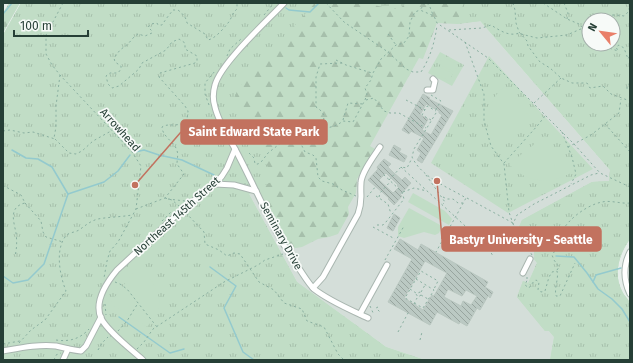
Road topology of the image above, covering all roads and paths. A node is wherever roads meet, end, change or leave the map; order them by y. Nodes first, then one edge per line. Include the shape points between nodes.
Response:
1 (63, 3) edge
2 (237, 3) edge
3 (274, 3) edge
4 (284, 3) edge
5 (326, 3) edge
6 (426, 3) edge
7 (513, 3) edge
8 (543, 3) edge
9 (565, 3) edge
10 (629, 3) edge
11 (420, 10) junction
12 (621, 15) edge
13 (434, 16) junction
14 (263, 17) dead end
15 (567, 20) junction
16 (437, 23) junction
17 (581, 26) edge
18 (630, 28) edge
19 (581, 29) edge
20 (447, 30) junction
21 (520, 33) junction
22 (388, 34) dead end
23 (245, 36) dead end
24 (630, 36) edge
25 (464, 42) junction
26 (396, 45) junction
27 (621, 46) edge
28 (388, 52) junction
29 (630, 55) edge
30 (225, 59) dead end
31 (336, 60) dead end
32 (342, 63) junction
33 (218, 69) dead end
34 (372, 73) junction
35 (60, 75) junction
36 (561, 78) junction
37 (433, 79) dead end
38 (630, 83) edge
39 (428, 90) joint
40 (630, 90) edge
41 (621, 99) junction
42 (365, 100) junction
43 (406, 100) dead end
44 (630, 101) edge
45 (362, 104) junction
46 (533, 104) junction
47 (210, 108) dead end
48 (425, 110) junction
49 (436, 111) junction
50 (545, 115) junction
51 (432, 120) junction
52 (343, 121) junction
53 (605, 124) junction
54 (301, 128) junction
55 (427, 129) junction
56 (319, 130) junction
57 (3, 131) edge
58 (111, 131) junction
59 (562, 131) junction
60 (313, 132) junction
61 (55, 139) junction
62 (301, 144) junction
63 (574, 144) junction
64 (380, 147) dead end
65 (568, 147) junction
66 (235, 149) junction
67 (630, 152) edge
68 (249, 153) dead end
69 (412, 157) junction
70 (504, 164) junction
71 (401, 167) junction
72 (422, 172) junction
73 (600, 173) junction
74 (383, 174) dead end
75 (389, 181) junction
76 (215, 184) junction
77 (571, 185) junction
78 (376, 186) dead end
79 (630, 187) edge
80 (3, 188) edge
81 (256, 191) junction
82 (427, 191) junction
83 (402, 192) junction
84 (376, 196) dead end
85 (362, 197) junction
86 (442, 197) junction
87 (165, 198) junction
88 (380, 198) junction
89 (466, 198) junction
90 (25, 203) junction
91 (463, 203) junction
92 (630, 203) edge
93 (442, 204) junction
94 (181, 208) junction
95 (136, 209) junction
96 (174, 211) dead end
97 (391, 214) junction
98 (132, 215) junction
99 (456, 217) junction
100 (159, 224) dead end
101 (513, 224) junction
102 (377, 225) dead end
103 (404, 226) dead end
104 (373, 227) dead end
105 (396, 239) junction
106 (63, 242) junction
107 (287, 252) junction
108 (436, 252) dead end
109 (630, 252) edge
110 (15, 256) dead end
111 (493, 256) dead end
112 (530, 260) joint
113 (386, 263) joint
114 (575, 263) dead end
115 (249, 269) junction
116 (557, 271) junction
117 (109, 273) dead end
118 (522, 274) joint
119 (104, 279) junction
120 (416, 279) junction
121 (112, 281) dead end
122 (102, 282) dead end
123 (425, 285) junction
124 (313, 288) junction
125 (410, 289) junction
126 (434, 290) junction
127 (417, 293) junction
128 (421, 293) junction
129 (630, 294) edge
130 (421, 295) junction
131 (418, 297) junction
132 (428, 300) junction
133 (105, 301) dead end
134 (138, 303) junction
135 (414, 304) junction
136 (369, 306) dead end
137 (378, 307) dead end
138 (381, 311) dead end
139 (360, 314) junction
140 (408, 314) dead end
141 (374, 315) dead end
142 (104, 317) junction
143 (368, 318) dead end
144 (157, 327) junction
145 (89, 329) dead end
146 (116, 332) dead end
147 (398, 332) dead end
148 (422, 332) dead end
149 (110, 334) dead end
150 (56, 340) dead end
151 (420, 340) dead end
152 (20, 341) junction
153 (3, 344) edge
154 (16, 349) junction
155 (68, 349) junction
156 (98, 350) dead end
157 (3, 351) edge
158 (134, 352) junction
159 (54, 360) edge
160 (63, 360) edge
161 (143, 360) edge
162 (344, 360) edge

1 - 35 path, Arrowhead via 46,35 46,54
2 - 87 path via 237,9 229,22 214,38 208,40 205,34 188,23 182,13 173,10 162,25 150,24 148,27 152,31 149,35 138,34 120,50 114,58 121,69 118,73 106,76 112,88 119,86 139,69 142,63 166,50 172,42 180,38 185,49 197,56 195,63 160,73 159,77 185,106 189,116 183,123 162,127 162,131 175,147 178,154 177,164 184,174
3 - 14 path
4 - 66 street via 223,69 215,85 215,107
5 - 28 path via 344,22
6 - 11 path
6 - 13 path
7 - 21 path
8 - 15 path
9 - 15 path
10 - 12 path via 628,13
11 - 13 path
11 - 26 path via 415,12 410,22 409,36 404,43
13 - 16 path
15 - 17 path
16 - 20 path
16 - 28 path via 435,40 421,72 406,69
18 - 24 path
19 - 21 path via 567,35 537,38
20 - 21 path via 491,25 506,33
20 - 25 path
21 - 36 path via 540,62
22 - 26 path
23 - 30 path via 230,49
25 - 46 path via 485,56
25 - 70 path via 484,94 484,121 491,146
26 - 28 path
27 - 29 path via 628,59
28 - 34 path
31 - 32 path
32 - 34 path
32 - 56 path via 320,64 316,77 316,107 324,116
33 - 47 path via 204,83
34 - 42 path via 371,80 365,88
35 - 58 path, Arrowhead
35 - 61 path
36 - 41 path via 572,83 587,83 590,88 603,86
36 - 46 path
37 - 39 street via 433,90
38 - 40 path via 627,86
39 - 49 path via 441,101
41 - 44 path
41 - 53 path via 619,113
42 - 45 path
42 - 55 path via 374,98 384,111 399,113
43 - 48 path
45 - 52 path via 353,122
45 - 52 path via 348,103
46 - 50 path
48 - 49 path via 427,106
48 - 51 path via 422,115
49 - 51 path
50 - 59 path
50 - 70 path
51 - 55 path
52 - 56 path via 336,126
53 - 63 path
53 - 67 path
54 - 60 path
54 - 62 path
54 - 68 path via 289,127 282,142 258,164 255,164
55 - 69 path via 414,149
56 - 60 path
57 - 61 path via 33,132
58 - 61 path via 76,154 69,153
58 - 95 path, Arrowhead via 132,152 141,166
59 - 63 path
59 - 65 path
60 - 62 path
62 - 85 path via 306,152 316,158 318,177 322,181 333,184 349,194
63 - 65 path
63 - 73 path
64 - 85 street via 363,174
65 - 77 path via 576,174
66 - 76 street, Northeast 145th Street via 227,168
66 - 81 street, Seminary Drive
69 - 71 path via 406,168
69 - 72 path
70 - 101 path via 509,212
71 - 75 path
71 - 82 path
72 - 86 path
72 - 89 path
73 - 77 path
73 - 79 path
74 - 75 path
75 - 83 path
75 - 88 path via 380,193
76 - 81 street via 234,185
76 - 94 street, Northeast 145th Street
77 - 101 path via 517,215
78 - 85 path via 368,196
80 - 90 path via 4,186 21,195
81 - 107 street, Seminary Drive
82 - 83 path via 414,188
82 - 93 path
83 - 97 path via 403,201
84 - 88 path
85 - 124 street via 358,214 323,277
86 - 91 path
86 - 93 path via 445,202
87 - 94 path via 172,200
87 - 94 path via 186,201
87 - 95 path
88 - 97 path via 388,204
89 - 91 path
89 - 101 path
90 - 106 path via 41,222 46,236
90 - 110 path via 20,204 12,219 17,242
91 - 99 path
92 - 116 path via 602,202 582,211 568,222 560,234 557,249 552,256 559,267
93 - 99 path
94 - 115 path via 204,232 205,244 226,256 240,254
94 - 142 street, Northeast 145th Street via 109,279 101,298
95 - 98 path, Arrowhead
96 - 100 path
97 - 102 path via 383,225
98 - 106 path via 97,220 70,232
98 - 119 path, Arrowhead via 118,242 110,251
99 - 108 path
99 - 111 path via 487,246
101 - 112 path via 532,254
103 - 105 path
104 - 105 path
105 - 113 path
106 - 152 path via 59,258 66,291 45,320
107 - 115 path via 273,256
107 - 124 street, Seminary Drive
109 - 129 street via 624,270 624,280
112 - 118 street
113 - 139 street
114 - 116 path via 560,296 556,296 554,291
115 - 144 path via 224,282
115 - 162 path via 259,282 274,290 284,304 302,309 307,321 324,327 338,354
116 - 118 path via 552,272 545,291 541,292 536,280 529,288 525,285 528,278
117 - 119 path
119 - 122 path
120 - 123 path
120 - 125 path
120 - 126 path via 421,271 438,281
121 - 134 path via 127,289
123 - 126 path
123 - 128 path
124 - 139 street, Seminary Drive via 341,307
125 - 127 path
125 - 135 path via 405,298
126 - 132 path
127 - 128 path
127 - 131 path
128 - 130 path
130 - 131 path
130 - 132 path
131 - 135 path
132 - 135 path via 423,308
133 - 142 path
134 - 144 path
134 - 146 path via 125,324
136 - 141 path
137 - 138 path via 377,311
139 - 143 street, Seminary Drive
140 - 147 path
142 - 155 street via 81,351
142 - 158 street via 108,327
144 - 158 path
145 - 150 path via 70,341
148 - 151 path
149 - 156 path
152 - 153 path
152 - 154 path
154 - 155 street via 34,346
154 - 157 street
155 - 159 path via 56,355
155 - 160 street
158 - 161 street

